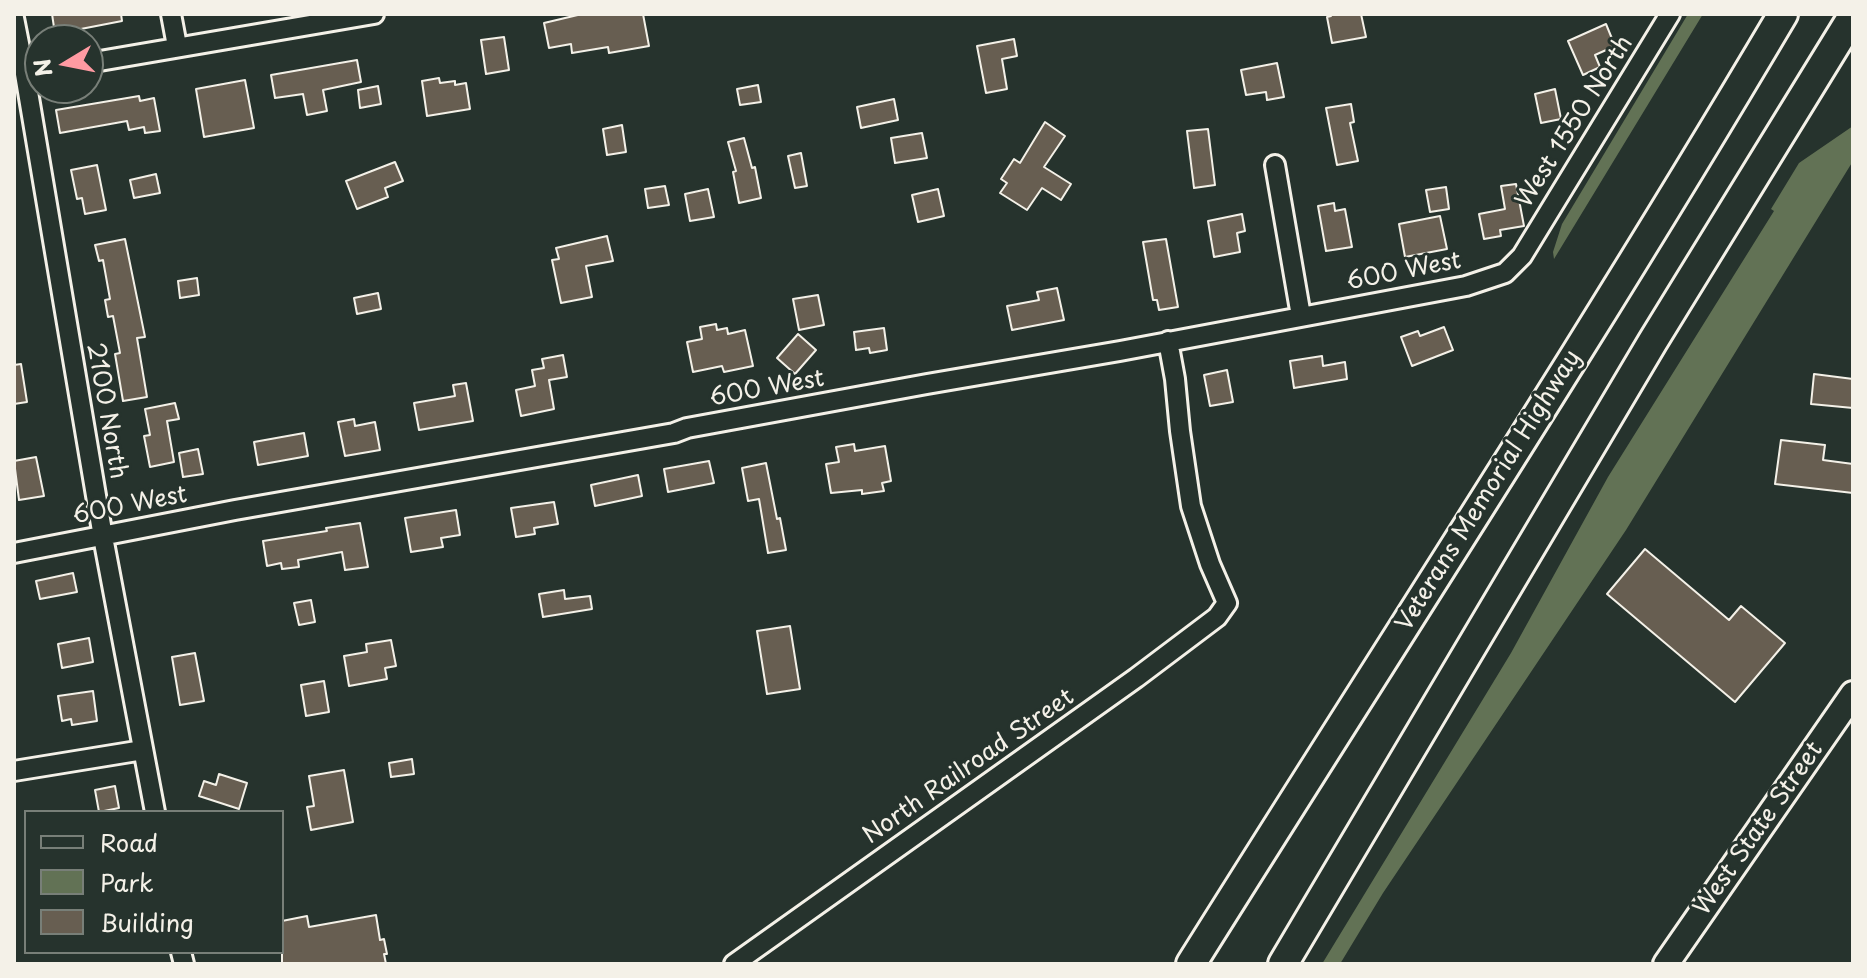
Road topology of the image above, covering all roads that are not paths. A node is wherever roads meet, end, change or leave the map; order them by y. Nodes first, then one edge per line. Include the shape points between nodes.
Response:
1 (171, 14) edge
2 (374, 14) edge
3 (1670, 14) edge
4 (1783, 14) edge
5 (1853, 16) edge
6 (14, 18) edge
7 (177, 46) junction
8 (24, 47) edge
9 (104, 60) edge
10 (38, 104) edge
11 (1275, 165) dead end
12 (1522, 256) joint
13 (1301, 316) junction
14 (1168, 341) junction
15 (103, 537) junction
16 (14, 553) edge
17 (1853, 694) edge
18 (143, 750) junction
19 (14, 771) edge
20 (155, 810) edge
21 (734, 964) edge
22 (1191, 964) edge
23 (1283, 964) edge
24 (1666, 964) edge

1 - 7 street
2 - 7 street
3 - 12 street, West 1550 North
4 - 22 highway, Veterans Memorial Highway
5 - 23 highway
6 - 8 street, 2100 North
7 - 9 street
10 - 15 street, 2100 North
11 - 13 street
12 - 13 street, 600 West via 1505,273 1466,286
13 - 14 street, 600 West
14 - 15 street, 600 West
14 - 21 street, North Railroad Street via 1191,506 1227,603 1217,617 1136,678
15 - 16 street, 600 West
15 - 18 street, 2100 North
17 - 24 main road, West State Street
18 - 19 street
18 - 20 street, 2100 North

